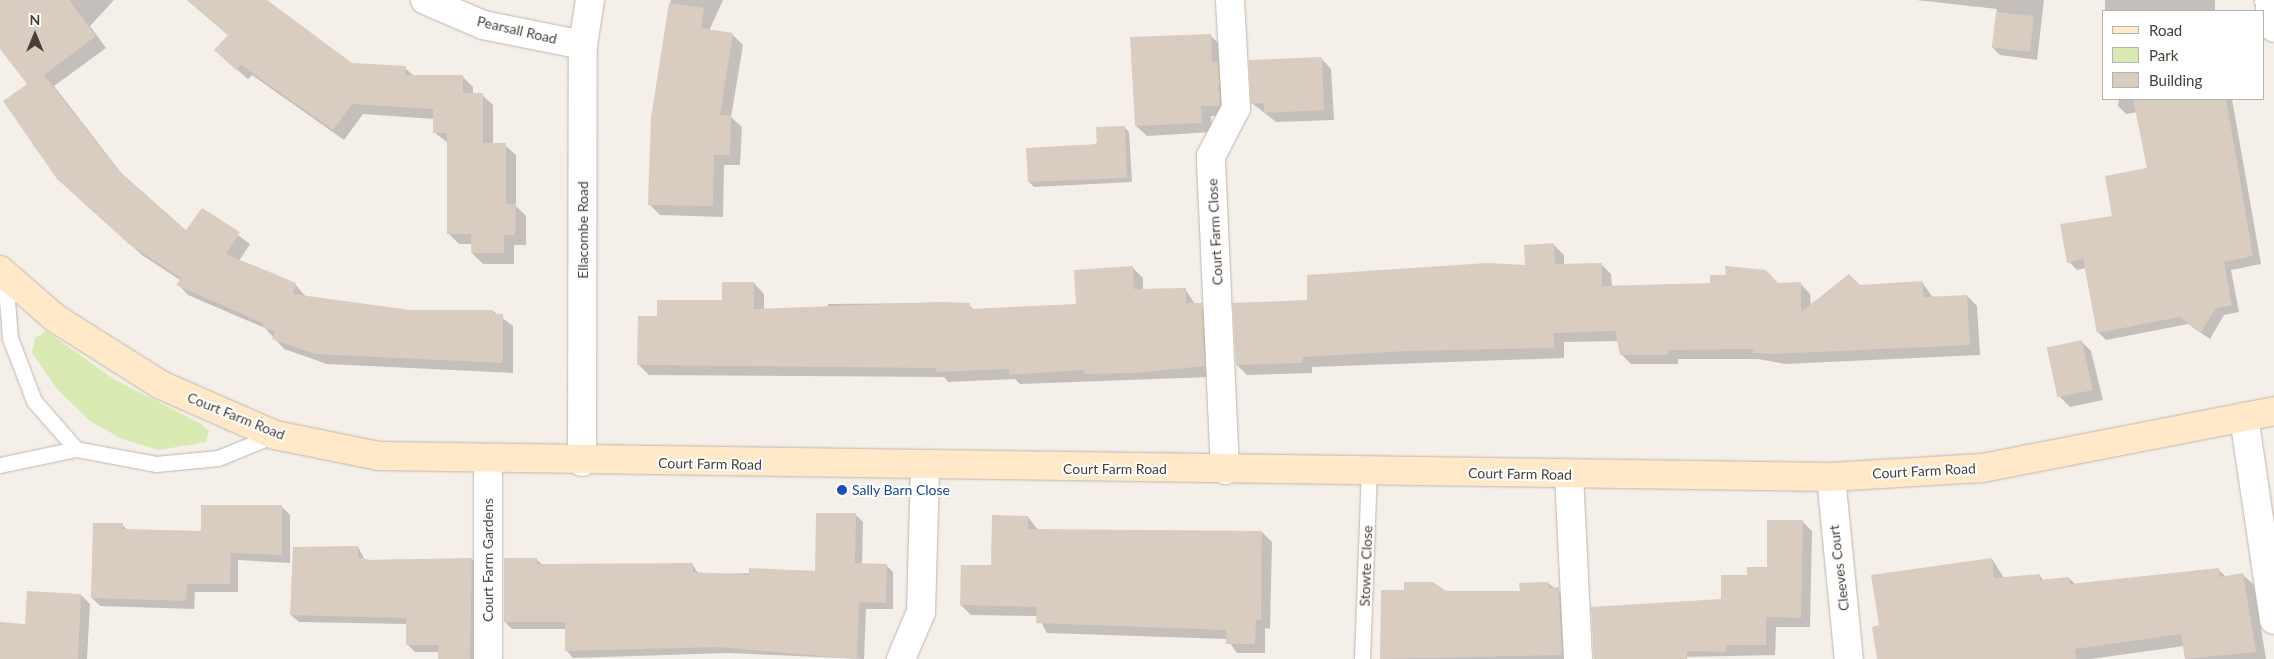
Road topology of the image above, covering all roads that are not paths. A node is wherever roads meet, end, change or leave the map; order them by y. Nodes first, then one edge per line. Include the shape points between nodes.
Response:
1 (425, 0) edge
2 (590, 0) edge
3 (1230, 0) edge
4 (2269, 0) edge
5 (2274, 28) edge
6 (583, 44) junction
7 (2, 272) edge
8 (2274, 411) edge
9 (2244, 417) junction
10 (275, 435) junction
11 (76, 449) junction
12 (488, 460) junction
13 (582, 462) junction
14 (0, 464) edge
15 (925, 467) junction
16 (1225, 470) junction
17 (1369, 472) junction
18 (1569, 475) junction
19 (1832, 476) junction
20 (2274, 620) edge
21 (488, 659) edge
22 (901, 659) edge
23 (1362, 659) edge
24 (1578, 659) edge
25 (1849, 659) edge

1 - 6 street, Pearsall Road via 483,24
2 - 6 street, Ellacombe Road
3 - 16 street, Court Farm Close via 1236,108 1211,156
4 - 5 street
6 - 13 street, Ellacombe Road
7 - 10 street, Court Farm Road via 55,318 161,385
7 - 11 lane via 10,338 34,402
8 - 9 street, Court Farm Road
9 - 19 street, Court Farm Road via 1982,468
9 - 20 street
10 - 11 lane via 218,458 156,464
10 - 12 street, Court Farm Road via 379,456
11 - 14 lane
12 - 13 street, Court Farm Road
12 - 21 street, Court Farm Gardens
13 - 15 street, Court Farm Road
15 - 16 street, Court Farm Road
15 - 22 street via 921,612
16 - 17 street, Court Farm Road
17 - 18 street, Court Farm Road
17 - 23 lane, Stowte Close
18 - 19 street, Court Farm Road
18 - 24 street
19 - 25 street, Cleeves Court

